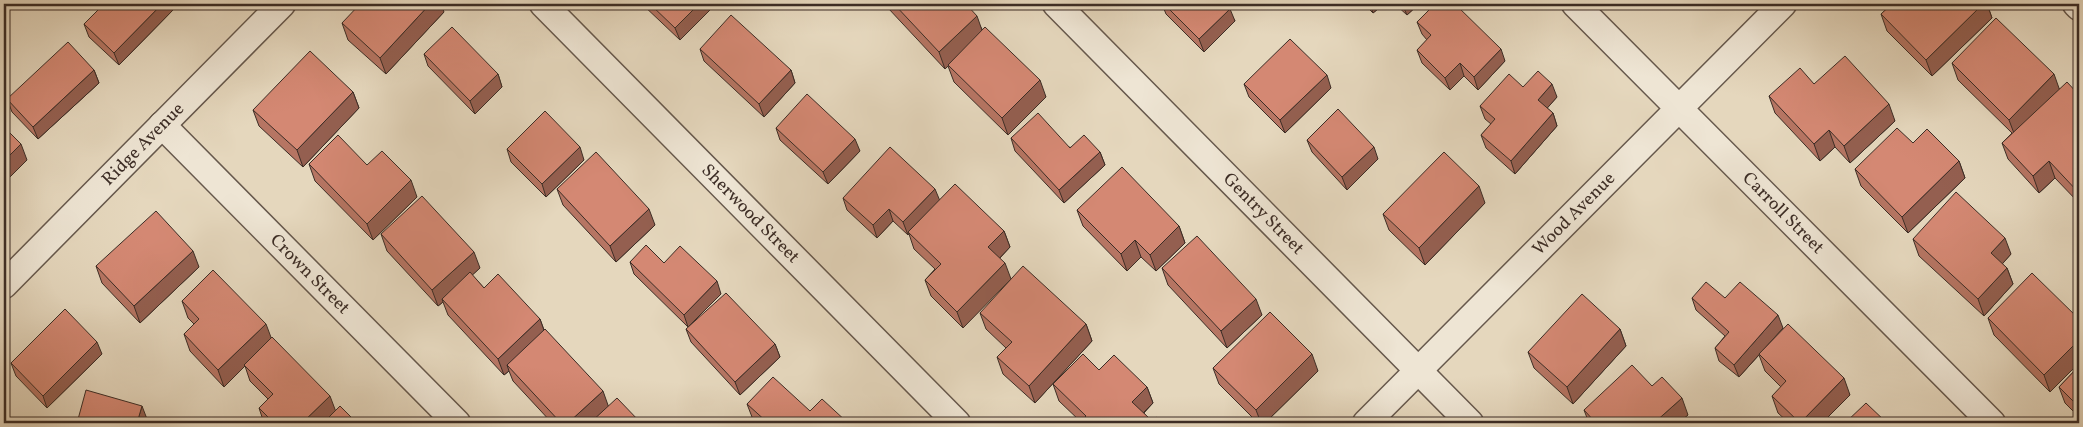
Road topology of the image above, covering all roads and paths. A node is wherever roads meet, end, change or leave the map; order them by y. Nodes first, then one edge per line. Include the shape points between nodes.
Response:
1 (282, 4) edge
2 (543, 4) edge
3 (1056, 4) edge
4 (1575, 4) edge
5 (1783, 4) edge
6 (2076, 4) edge
7 (2079, 7) edge
8 (1680, 108) junction
9 (162, 125) junction
10 (4, 285) edge
11 (1418, 371) junction
12 (457, 423) edge
13 (957, 423) edge
14 (1366, 423) edge
15 (1470, 423) edge
16 (1992, 423) edge

1 - 9 street, Ridge Avenue
2 - 13 street, Sherwood Street
3 - 11 street, Gentry Street
4 - 8 street, Carroll Street
5 - 8 street, Wood Avenue
6 - 7 street
8 - 11 street, Wood Avenue
8 - 16 street, Carroll Street
9 - 10 street, Ridge Avenue
9 - 12 street, Crown Street
11 - 14 street, Wood Avenue
11 - 15 street, Gentry Street

